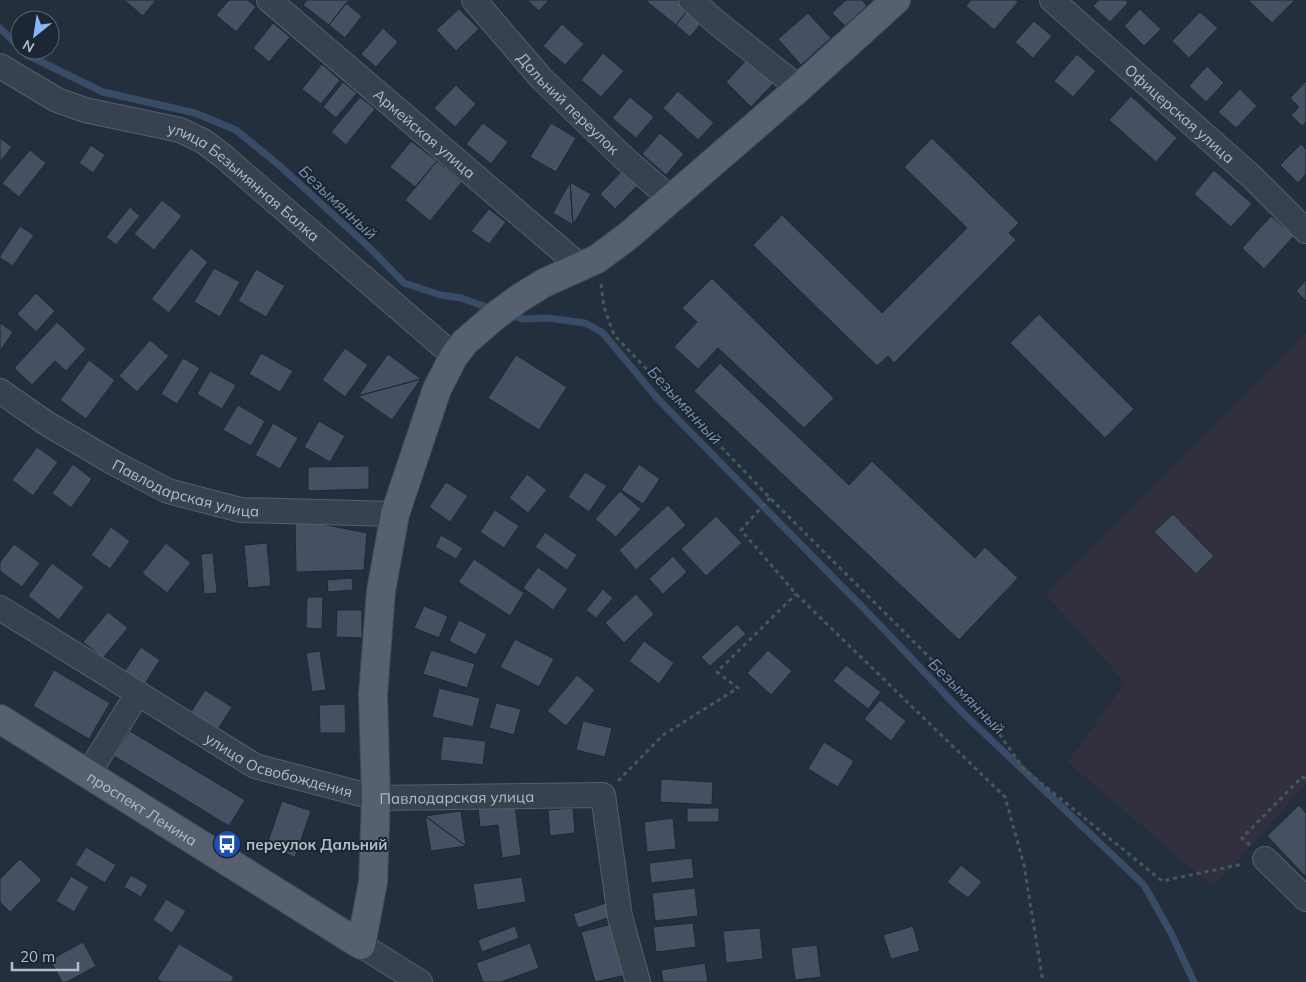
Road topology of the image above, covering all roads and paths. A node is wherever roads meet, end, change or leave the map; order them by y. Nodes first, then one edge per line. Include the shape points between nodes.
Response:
1 (269, 0) edge
2 (474, 0) edge
3 (691, 0) edge
4 (896, 0) edge
5 (1052, 0) edge
6 (0, 66) edge
7 (799, 88) junction
8 (671, 199) junction
9 (1306, 232) edge
10 (588, 263) junction
11 (459, 349) junction
12 (0, 391) edge
13 (770, 498) junction
14 (395, 514) junction
15 (796, 594) junction
16 (0, 608) edge
17 (138, 693) junction
18 (0, 719) edge
19 (88, 774) junction
20 (1306, 779) edge
21 (603, 795) junction
22 (376, 798) junction
23 (1265, 859) junction
24 (1306, 899) edge
25 (360, 945) junction
26 (420, 982) edge
27 (638, 982) edge
28 (1043, 982) edge

1 - 10 street, Армейская улица
2 - 8 street, Дальний переулок via 541,78 625,160
3 - 7 street
4 - 7 main road
5 - 9 street, Офицерская улица via 1252,177
6 - 11 street, улица Безымянная Балка via 57,100 86,110 180,130 203,142
7 - 8 main road
8 - 10 main road via 628,236
10 - 11 main road via 544,283 502,311
10 - 13 path via 614,335
11 - 14 main road, Павлодарская улица via 436,389
12 - 14 street, Павлодарская улица via 54,428 168,492 241,510
13 - 15 path via 742,530
13 - 23 path via 983,712 1024,769 1162,882
14 - 22 main road, Павлодарская улица via 381,591 374,684
15 - 21 path via 718,672 738,688 663,735
15 - 28 path via 1005,797 1024,865
16 - 17 street, улица Освобождения
17 - 19 street
17 - 22 street, улица Освобождения via 255,766
18 - 19 main road, проспект Ленина
19 - 25 main road, проспект Ленина
20 - 23 path via 1302,777 1242,838
21 - 22 street, Павлодарская улица
21 - 27 street via 620,917
22 - 25 main road via 373,882
23 - 24 street
25 - 26 street

